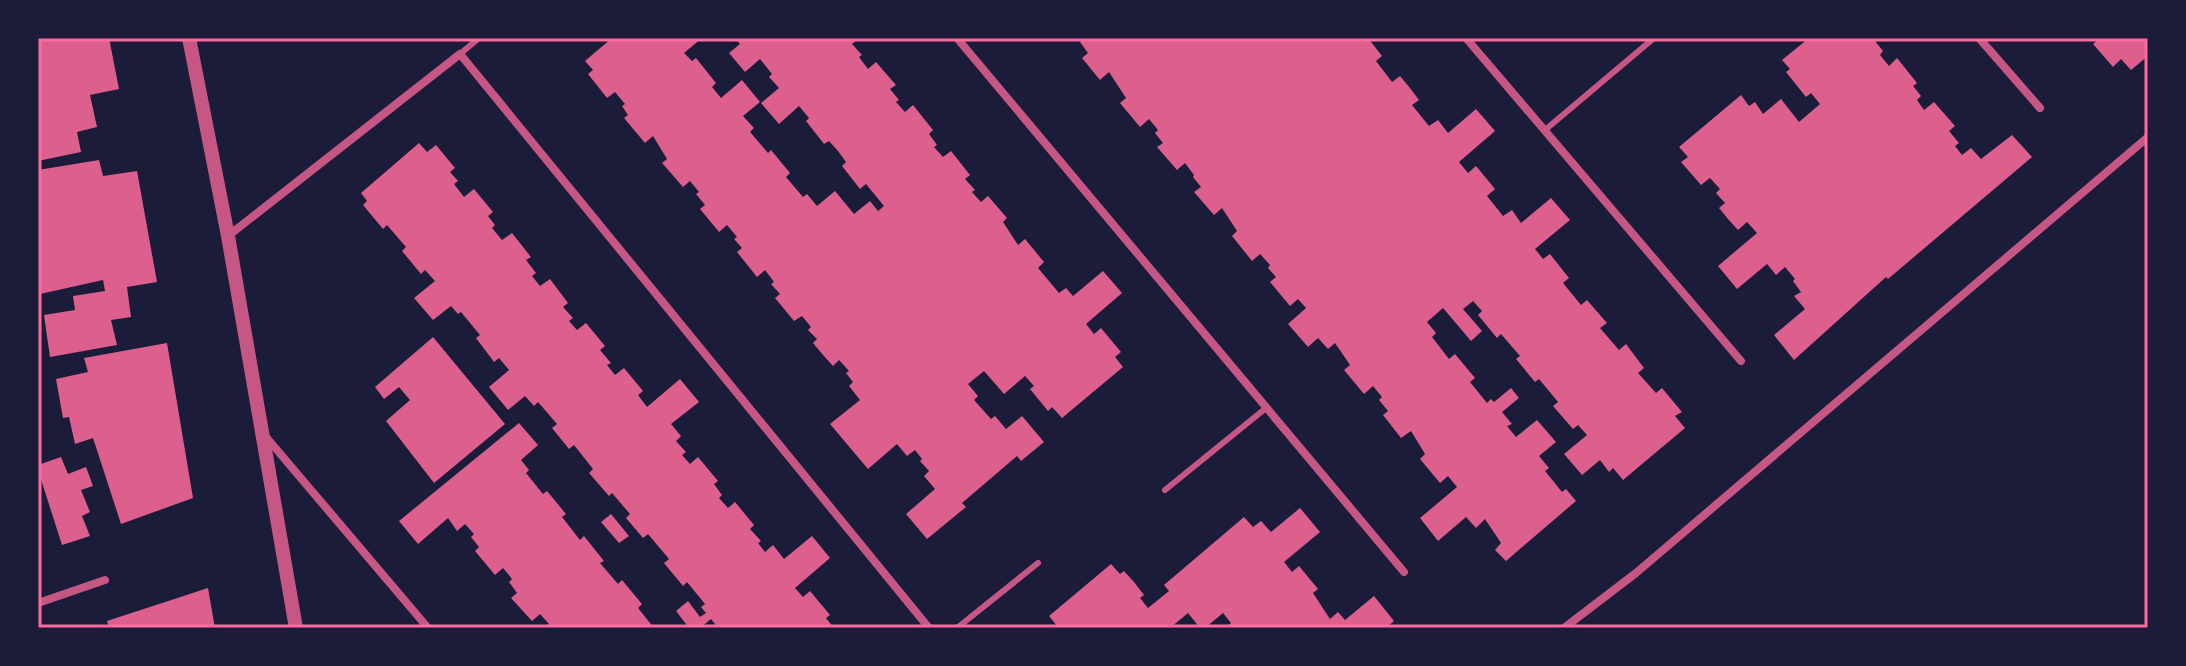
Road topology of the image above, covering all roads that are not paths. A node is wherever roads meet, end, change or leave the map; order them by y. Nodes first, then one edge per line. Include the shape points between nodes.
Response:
1 (189, 38) edge
2 (479, 38) edge
3 (957, 38) edge
4 (1466, 38) edge
5 (1654, 38) edge
6 (1979, 38) edge
7 (460, 54) junction
8 (2040, 108) dead end
9 (1545, 130) junction
10 (2148, 137) edge
11 (228, 236) junction
12 (1741, 361) dead end
13 (1266, 408) junction
14 (260, 430) junction
15 (1165, 490) dead end
16 (1038, 563) dead end
17 (1404, 572) dead end
18 (105, 580) dead end
19 (38, 603) edge
20 (296, 628) edge
21 (428, 628) edge
22 (929, 628) edge
23 (957, 628) edge
24 (1564, 628) edge

1 - 11 street
2 - 7 lane
3 - 13 street
4 - 9 street
5 - 9 lane
6 - 8 street
7 - 11 street
7 - 22 street
9 - 12 street
10 - 24 street via 1636,573
11 - 14 street
13 - 15 lane
13 - 17 street
14 - 20 street
14 - 21 street
16 - 23 lane
18 - 19 street

